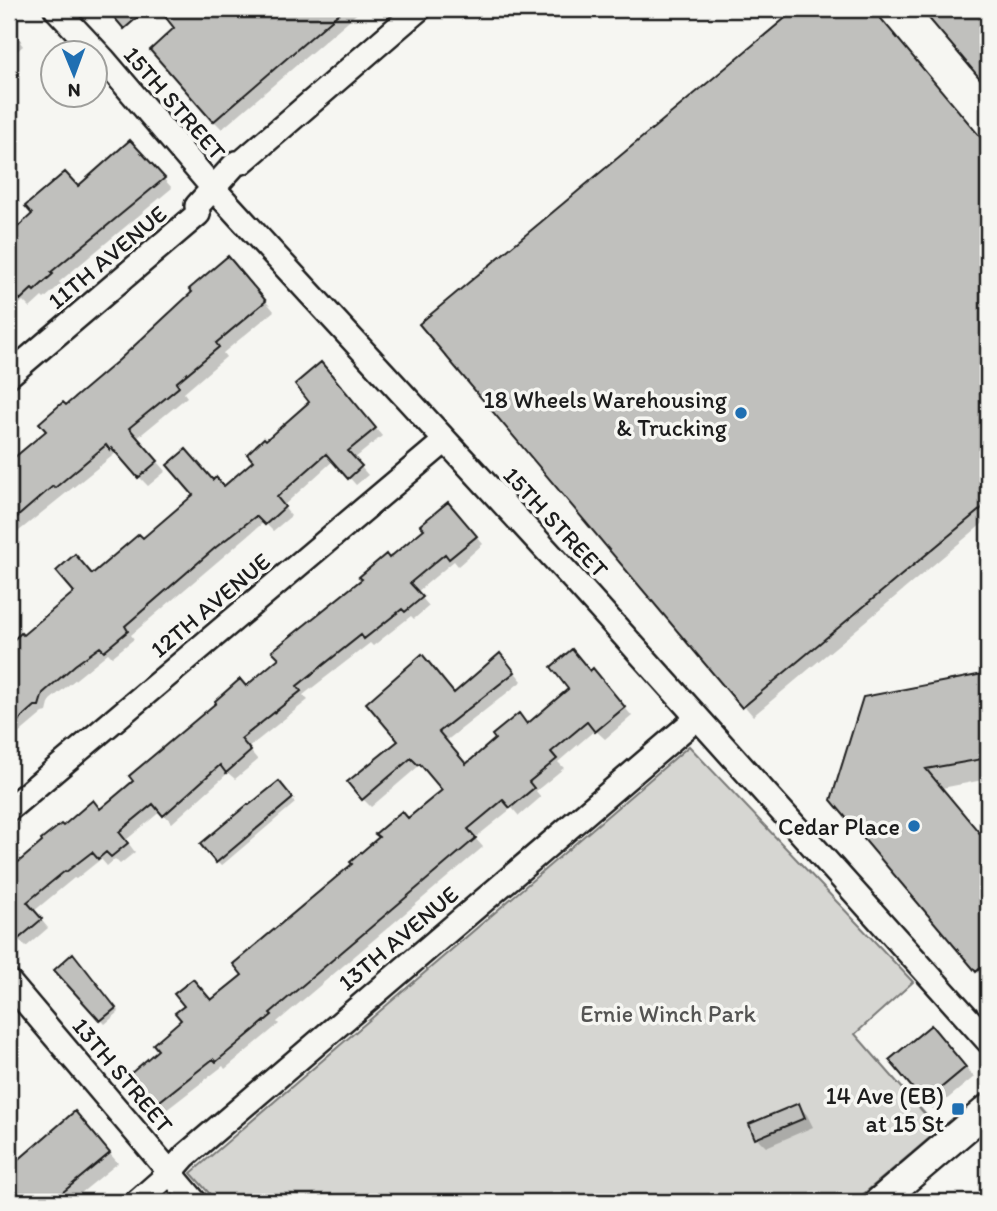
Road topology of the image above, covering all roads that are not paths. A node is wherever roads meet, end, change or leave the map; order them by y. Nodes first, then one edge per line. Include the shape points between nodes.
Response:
1 (56, 9) edge
2 (419, 9) edge
3 (213, 188) junction
4 (9, 375) edge
5 (445, 441) junction
6 (696, 718) junction
7 (9, 809) edge
8 (9, 982) edge
9 (988, 1041) edge
10 (988, 1109) edge
11 (170, 1173) junction
12 (136, 1202) edge
13 (195, 1202) edge
14 (879, 1202) edge

1 - 3 street, 15TH STREET
2 - 3 street, 11TH AVENUE via 236,163
3 - 4 street, 11TH AVENUE via 197,206 198,214
3 - 5 street, 15TH STREET
5 - 6 street, 15TH STREET
5 - 7 street, 12TH AVENUE
6 - 9 street, 15TH STREET
6 - 11 street, 13TH AVENUE
8 - 11 street, 13TH STREET
10 - 14 street
11 - 12 street, 13TH AVENUE
11 - 13 street, 13TH STREET

